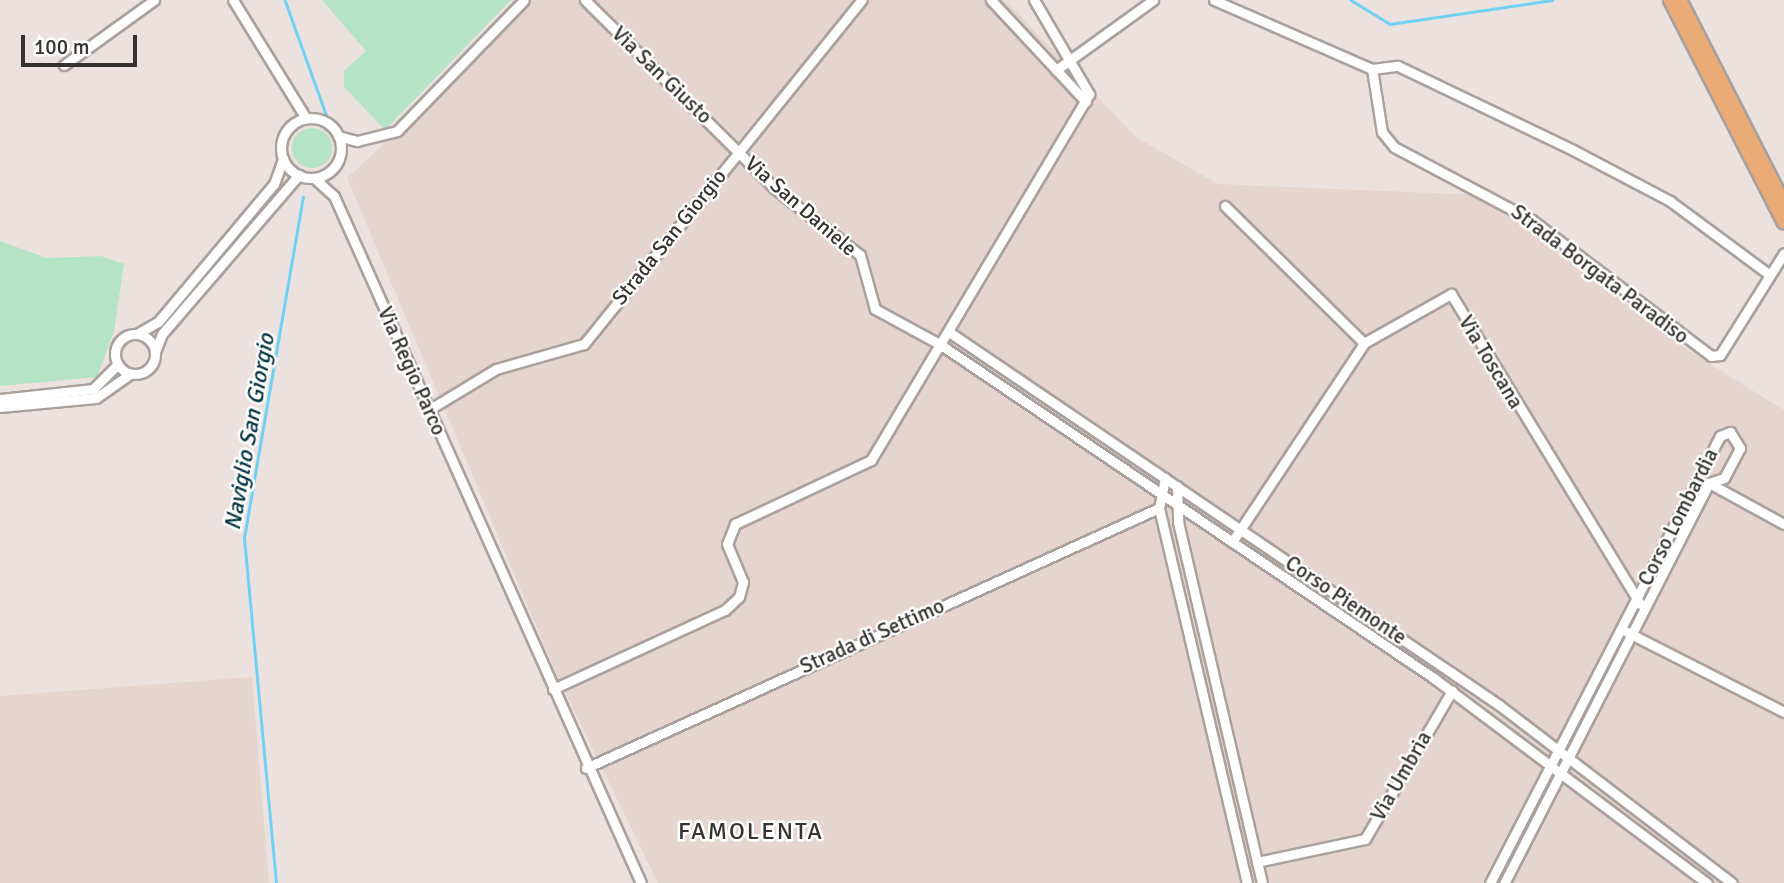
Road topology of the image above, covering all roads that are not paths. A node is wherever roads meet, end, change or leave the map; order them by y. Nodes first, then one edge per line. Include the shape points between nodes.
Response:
1 (155, 0) edge
2 (233, 0) edge
3 (524, 0) edge
4 (585, 0) edge
5 (862, 0) edge
6 (991, 0) edge
7 (1034, 0) edge
8 (1153, 0) edge
9 (1214, 0) edge
10 (1670, 0) edge
11 (1680, 0) edge
12 (1072, 59) junction
13 (64, 65) dead end
14 (1372, 69) junction
15 (1056, 70) junction
16 (289, 99) junction
17 (1086, 102) junction
18 (306, 118) junction
19 (292, 125) junction
20 (338, 136) junction
21 (357, 141) junction
22 (738, 151) junction
23 (339, 157) junction
24 (283, 159) junction
25 (331, 169) junction
26 (299, 175) junction
27 (314, 178) junction
28 (331, 190) junction
29 (1784, 203) edge
30 (1225, 206) dead end
31 (1784, 223) edge
32 (1784, 253) edge
33 (1770, 275) junction
34 (949, 332) junction
35 (137, 334) junction
36 (1364, 343) junction
37 (941, 345) junction
38 (155, 352) junction
39 (117, 365) junction
40 (130, 374) junction
41 (1019, 379) junction
42 (1010, 392) junction
43 (0, 399) edge
44 (0, 407) edge
45 (430, 409) junction
46 (1165, 478) junction
47 (1699, 478) junction
48 (1709, 483) junction
49 (1177, 486) junction
50 (1160, 495) junction
51 (1175, 505) junction
52 (1159, 508) junction
53 (1784, 524) edge
54 (1241, 529) junction
55 (1232, 542) junction
56 (1196, 597) junction
57 (1635, 601) junction
58 (1182, 602) junction
59 (1646, 607) junction
60 (1621, 629) junction
61 (1632, 635) junction
62 (1400, 637) junction
63 (1391, 650) junction
64 (1443, 666) junction
65 (1435, 679) junction
66 (553, 690) junction
67 (1452, 691) junction
68 (1784, 712) edge
69 (1224, 717) junction
70 (1210, 720) junction
71 (1559, 749) junction
72 (1570, 757) junction
73 (1552, 764) junction
74 (586, 768) junction
75 (1562, 771) junction
76 (1241, 794) junction
77 (1228, 797) junction
78 (1672, 836) junction
79 (1663, 849) junction
80 (1257, 862) junction
81 (641, 883) edge
82 (1247, 883) edge
83 (1262, 883) edge
84 (1490, 883) edge
85 (1504, 883) edge
86 (1707, 883) edge
87 (1732, 883) edge

1 - 13 street
2 - 16 street
3 - 21 street via 400,128
4 - 22 street, Via San Giusto
5 - 22 street, Strada San Giorgio
6 - 15 street
7 - 12 street
8 - 12 street
9 - 14 street
10 - 31 highway
11 - 29 highway
12 - 15 street
12 - 17 street via 1089,88
14 - 33 street via 1398,66 1584,156 1670,201
14 - 33 street, Strada Borgata Paradiso via 1382,132 1394,147 1532,220 1711,356 1720,355
15 - 17 street
16 - 18 street
16 - 19 street
17 - 34 street
18 - 19 street
18 - 20 street via 325,121
19 - 24 street via 282,141
20 - 21 street
20 - 23 street
21 - 23 street
22 - 37 street, Via San Daniele via 860,255 875,309
22 - 45 street, Strada San Giorgio via 584,344 496,369
23 - 25 street
24 - 26 street
24 - 35 street via 274,184 158,322
25 - 27 street
25 - 28 street, Via Regio Parco
26 - 27 street
26 - 38 street via 162,334
27 - 28 street
28 - 45 street, Via Regio Parco
30 - 36 street
32 - 33 street, Strada Borgata Paradiso
34 - 37 street
34 - 41 street, Corso Piemonte
35 - 38 street
35 - 39 street via 116,346
36 - 54 street, Via Toscana
36 - 57 street, Via Toscana via 1451,294
37 - 42 street, Corso Piemonte
37 - 66 street via 871,460 735,524 727,544 743,582 739,597 724,610
38 - 40 street via 147,371
39 - 40 street
39 - 43 street via 93,388
40 - 44 street via 96,398
41 - 42 street
41 - 46 street, Corso Piemonte
42 - 50 street, Corso Piemonte
45 - 66 street, Via Regio Parco
46 - 49 street, Corso Piemonte
46 - 50 street
47 - 48 street
47 - 48 street, Corso Lombardia via 1720,436 1738,437 1740,448 1724,478
47 - 57 street, Corso Lombardia
48 - 53 street
48 - 59 street, Corso Lombardia
49 - 51 street
49 - 54 street, Corso Piemonte
50 - 51 street, Corso Piemonte
50 - 52 street
51 - 55 street, Corso Piemonte
51 - 56 street
52 - 58 street
52 - 74 street, Strada di Settimo
54 - 55 street, Via Toscana
54 - 62 street, Corso Piemonte
55 - 63 street, Corso Piemonte
56 - 58 street
56 - 69 street
57 - 59 street
57 - 60 street, Corso Lombardia
58 - 70 street
59 - 61 street, Corso Lombardia
60 - 61 street
60 - 71 street, Corso Lombardia
61 - 68 street
61 - 72 street, Corso Lombardia
62 - 63 street
62 - 64 street, Corso Piemonte
63 - 65 street, Corso Piemonte
64 - 65 street
64 - 71 street, Corso Piemonte
65 - 67 street, Corso Piemonte
66 - 74 street
67 - 73 street, Corso Piemonte
67 - 80 street, Via Umbria via 1365,839
69 - 70 street
69 - 76 street
70 - 77 street
71 - 72 street, Corso Piemonte
71 - 73 street, Corso Lombardia
72 - 75 street, Corso Lombardia
72 - 78 street, Corso Piemonte
73 - 75 street, Corso Piemonte
73 - 84 street, Corso Lombardia
74 - 81 street
75 - 79 street, Corso Piemonte
75 - 85 street, Corso Lombardia
76 - 77 street
76 - 80 street
77 - 82 street
78 - 79 street
78 - 87 street, Corso Piemonte
79 - 86 street, Corso Piemonte
80 - 83 street

